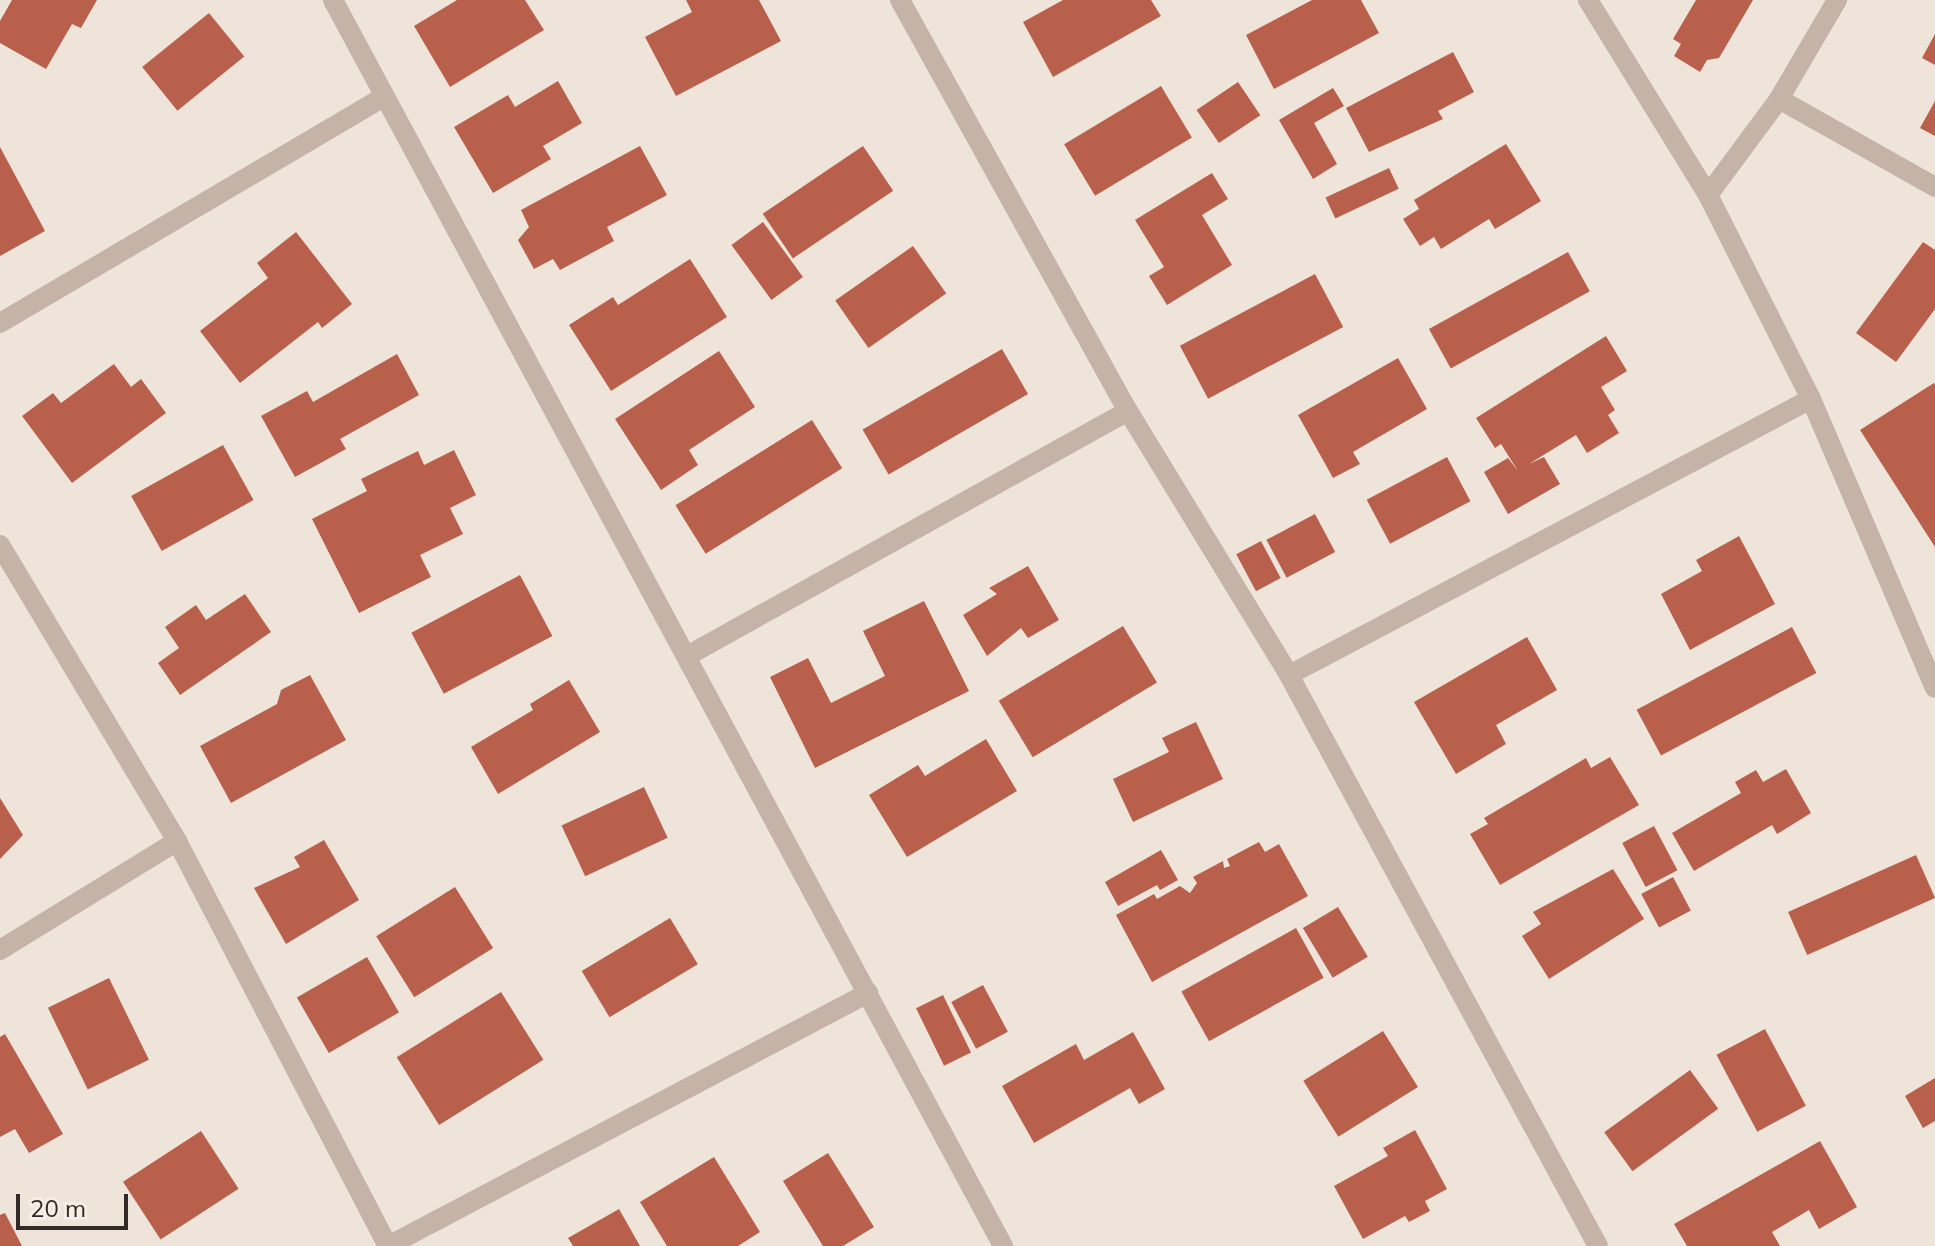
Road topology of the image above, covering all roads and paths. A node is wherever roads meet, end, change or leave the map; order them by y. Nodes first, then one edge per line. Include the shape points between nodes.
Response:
1 (333, 0) edge
2 (900, 0) edge
3 (1588, 0) edge
4 (1837, 0) edge
5 (383, 97) junction
6 (1779, 99) junction
7 (1935, 187) edge
8 (1708, 195) junction
9 (0, 323) edge
10 (1811, 399) junction
11 (1128, 411) junction
12 (0, 545) edge
13 (687, 656) junction
14 (1289, 675) junction
15 (1935, 688) edge
16 (177, 841) junction
17 (0, 950) edge
18 (868, 993) junction
19 (388, 1246) edge
20 (1003, 1246) edge
21 (1598, 1246) edge

1 - 5 street
2 - 11 street
3 - 8 street
4 - 6 street
5 - 9 street
5 - 13 street
6 - 7 street
6 - 8 street
8 - 10 street
10 - 14 street
10 - 15 street
11 - 13 street
11 - 14 street
12 - 16 street
13 - 18 street
14 - 21 street
16 - 17 street
16 - 19 street
18 - 19 street
18 - 20 street

